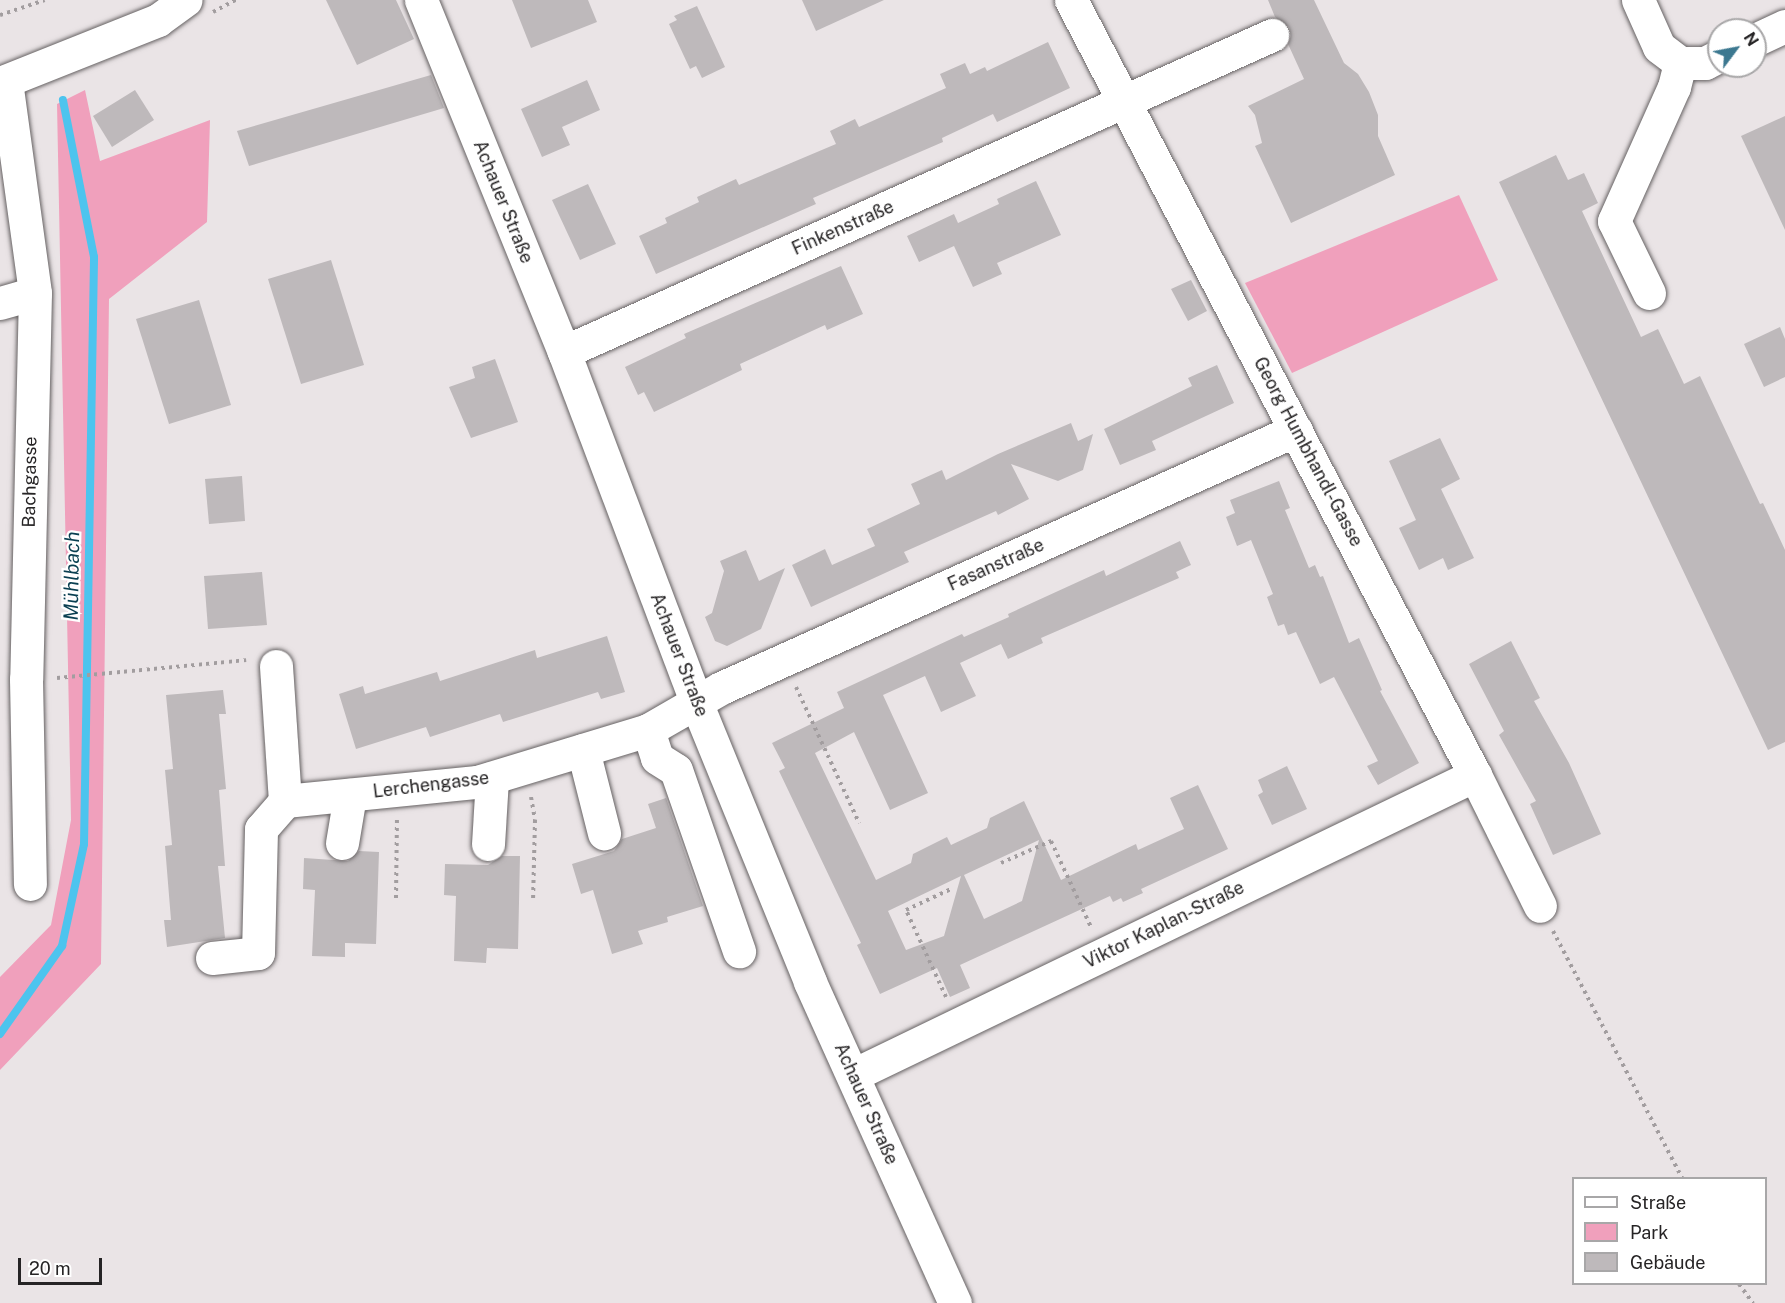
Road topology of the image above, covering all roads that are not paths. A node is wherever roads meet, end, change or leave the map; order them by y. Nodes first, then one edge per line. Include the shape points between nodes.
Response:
1 (186, 0) edge
2 (422, 0) edge
3 (1071, 0) edge
4 (1638, 0) edge
5 (1785, 26) edge
6 (1767, 34) edge
7 (1272, 36) dead end
8 (1707, 62) edge
9 (1680, 63) junction
10 (3, 82) edge
11 (1123, 103) junction
12 (35, 293) junction
13 (1648, 293) dead end
14 (0, 303) edge
15 (564, 352) junction
16 (1296, 430) junction
17 (276, 666) road end
18 (13, 683) edge
19 (696, 702) junction
20 (648, 730) junction
21 (583, 750) junction
22 (1475, 775) junction
23 (492, 778) junction
24 (350, 795) junction
25 (285, 801) junction
26 (604, 833) dead end
27 (342, 843) dead end
28 (488, 844) dead end
29 (30, 884) dead end
30 (1540, 906) road end
31 (739, 951) dead end
32 (212, 958) dead end
33 (853, 1075) junction
34 (955, 1303) edge

1 - 10 street via 158,20
2 - 15 street, Achauer Straße
3 - 11 street, Georg Humbhandl-Gasse
4 - 9 street via 1659,47
5 - 6 street
7 - 11 street, Finkenstraße
8 - 9 street
9 - 13 street via 1674,87 1614,221
10 - 12 street, Bachgasse
11 - 15 street, Finkenstraße
11 - 16 street, Georg Humbhandl-Gasse
12 - 14 street
12 - 18 street, Bachgasse
15 - 19 street, Achauer Straße
16 - 19 street, Fasanstraße
16 - 22 street, Georg Humbhandl-Gasse
17 - 25 street
18 - 29 street, Bachgasse
19 - 20 street, Lerchengasse
19 - 33 street, Achauer Straße via 810,982
20 - 21 street, Lerchengasse
20 - 31 street via 657,758 676,770
21 - 23 street, Lerchengasse
21 - 26 street
22 - 30 street, Georg Humbhandl-Gasse
22 - 33 street, Viktor Kaplan-Straße
23 - 24 street, Lerchengasse
23 - 28 street
24 - 25 street, Lerchengasse
24 - 27 street
25 - 32 street via 261,829 258,952
33 - 34 street, Achauer Straße

